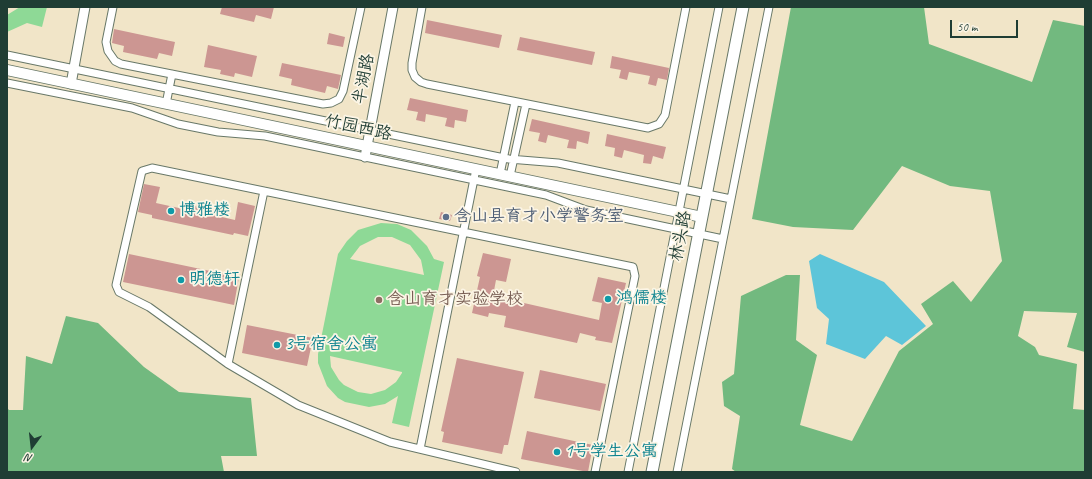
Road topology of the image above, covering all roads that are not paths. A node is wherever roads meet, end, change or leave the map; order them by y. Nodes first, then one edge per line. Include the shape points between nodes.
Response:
1 (85, 7) edge
2 (112, 7) edge
3 (361, 7) edge
4 (393, 7) edge
5 (422, 7) edge
6 (686, 7) edge
7 (719, 7) edge
8 (743, 7) edge
9 (769, 7) edge
10 (7, 55) edge
11 (74, 69) junction
12 (7, 70) edge
13 (172, 74) junction
14 (7, 83) edge
15 (71, 84) junction
16 (169, 88) junction
17 (516, 102) junction
18 (166, 104) junction
19 (526, 104) junction
20 (370, 130) junction
21 (367, 146) junction
22 (365, 157) junction
23 (503, 158) junction
24 (514, 159) junction
25 (476, 169) junction
26 (505, 175) junction
27 (683, 189) junction
28 (264, 191) junction
29 (706, 194) junction
30 (731, 199) junction
31 (678, 212) junction
32 (702, 217) junction
33 (675, 229) junction
34 (463, 231) junction
35 (699, 234) junction
36 (723, 239) junction
37 (228, 364) junction
38 (420, 449) junction
39 (516, 472) edge
40 (595, 472) edge
41 (628, 472) edge
42 (652, 472) edge
43 (677, 472) edge

1 - 11 street
2 - 13 street via 106,42 108,51 115,61
3 - 13 street via 343,91 339,99 331,103 323,104
4 - 20 street, 半湖路
5 - 17 street via 412,63 415,77 427,84
6 - 19 street via 665,115 659,124 648,128
7 - 27 street
8 - 29 main road, 林头路
9 - 30 street
10 - 11 street
11 - 15 street
11 - 16 street
12 - 15 main road, 竹园西路
13 - 16 street
14 - 22 street via 132,108 185,125 218,132 265,136
15 - 18 main road, 竹园西路
16 - 18 street
16 - 20 street
17 - 19 street
17 - 23 street
18 - 21 main road, 竹园西路
19 - 24 street
20 - 21 street, 半湖路
20 - 23 street
21 - 22 street, 半湖路
21 - 25 main road, 竹园西路
22 - 33 street via 546,195 586,210
23 - 24 street
23 - 26 street
24 - 26 street
24 - 27 street via 558,163
25 - 26 main road, 竹园西路
25 - 34 street
26 - 31 main road, 竹园西路
27 - 29 street
27 - 31 street
28 - 34 street
28 - 37 street
28 - 37 street via 152,168 144,169 139,176 116,288
29 - 30 street
29 - 32 main road, 林头路
30 - 36 street
31 - 32 main road, 竹园西路
31 - 33 street
32 - 35 main road, 林头路
33 - 35 street
33 - 41 street
34 - 38 street
34 - 40 street via 629,265 635,271
35 - 36 street
35 - 42 main road, 林头路
36 - 43 street
37 - 38 street via 298,405 390,442
38 - 39 street

